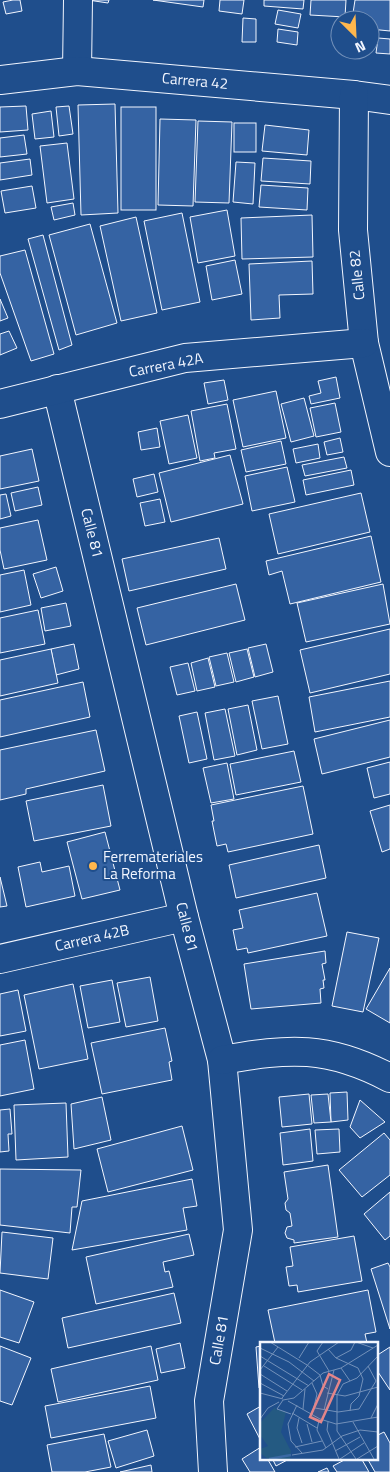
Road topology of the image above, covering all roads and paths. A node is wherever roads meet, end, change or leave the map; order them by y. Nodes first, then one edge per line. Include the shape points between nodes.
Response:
1 (78, 0) edge
2 (77, 71) junction
3 (0, 80) edge
4 (354, 94) junction
5 (390, 100) edge
6 (364, 343) junction
7 (57, 389) junction
8 (0, 404) edge
9 (390, 452) edge
10 (184, 917) junction
11 (0, 959) edge
12 (222, 1060) junction
13 (390, 1078) edge
14 (213, 1472) edge

1 - 2 street
2 - 3 street, Carrera 42
2 - 4 street, Carrera 42
4 - 5 street, Carrera 42
4 - 6 street, Calle 82 via 352,230
6 - 7 street, Carrera 42A via 185,358
6 - 9 street, Calle 82
7 - 8 street, Carrera 42A
7 - 10 street, Calle 81
10 - 11 street, Carrera 42B
10 - 12 street, Calle 81
12 - 13 street via 267,1052 308,1051 345,1059
12 - 14 street, Calle 81 via 238,1230 209,1401

